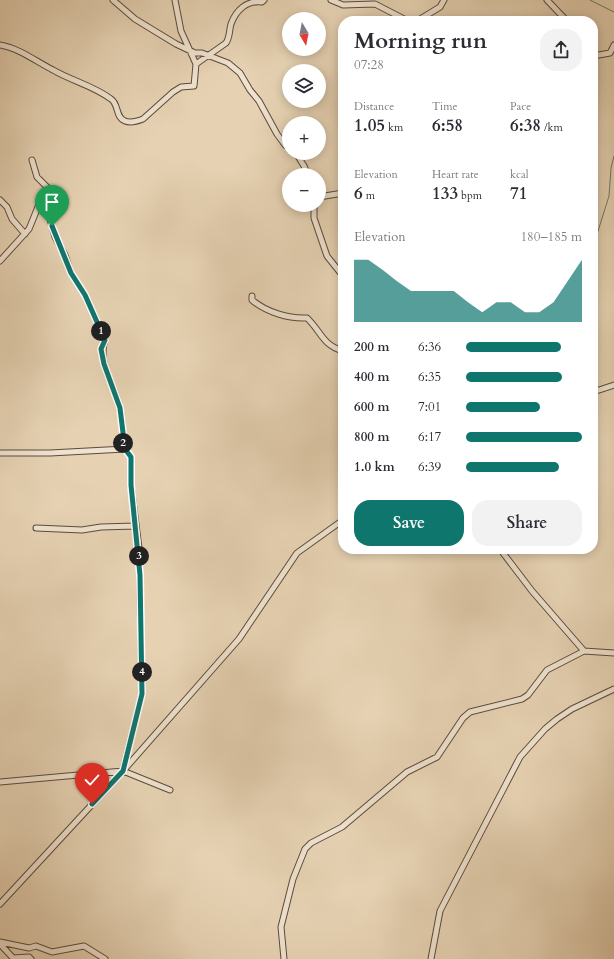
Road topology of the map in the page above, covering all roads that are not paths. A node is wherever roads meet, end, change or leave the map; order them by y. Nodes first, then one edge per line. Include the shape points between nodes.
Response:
1 (113, 0) edge
2 (175, 0) edge
3 (264, 0) edge
4 (331, 0) edge
5 (444, 0) edge
6 (547, 0) edge
7 (396, 16) edge
8 (425, 16) edge
9 (562, 16) edge
10 (614, 44) edge
11 (0, 45) edge
12 (192, 52) junction
13 (598, 55) edge
14 (208, 56) junction
15 (196, 64) junction
16 (282, 141) edge
17 (32, 160) dead end
18 (47, 193) junction
19 (338, 194) edge
20 (326, 196) edge
21 (0, 200) edge
22 (314, 212) edge
23 (25, 234) junction
24 (0, 261) edge
25 (338, 270) edge
26 (252, 296) dead end
27 (338, 350) edge
28 (614, 385) edge
29 (598, 390) edge
30 (125, 449) junction
31 (0, 453) edge
32 (338, 524) edge
33 (135, 526) junction
34 (36, 528) dead end
35 (504, 554) edge
36 (614, 649) edge
37 (584, 651) junction
38 (612, 653) edge
39 (614, 690) edge
40 (123, 771) junction
41 (0, 782) edge
42 (170, 790) dead end
43 (0, 904) edge
44 (0, 943) edge
45 (31, 959) edge
46 (105, 959) edge
47 (284, 959) edge
48 (431, 959) edge

1 - 12 street via 134,19
2 - 12 street via 181,31
3 - 14 street via 248,2 234,18 226,43
4 - 7 street via 343,5 375,4
5 - 8 street via 440,7
6 - 9 street
10 - 13 street via 610,53
11 - 15 street via 35,59 100,92 113,100 120,118 126,122 143,120 173,92 181,87 194,86
12 - 14 street
12 - 15 street
14 - 15 street
14 - 16 street via 228,63 240,73
17 - 18 street via 37,177 47,187
18 - 23 street
18 - 30 street via 55,237 66,255 71,273 85,295 105,340 101,349 120,408
19 - 20 street
21 - 23 street
22 - 25 street via 327,256
23 - 24 street
26 - 27 street via 256,303 278,314 294,319 307,318 324,340
28 - 29 street
30 - 31 street
30 - 33 street via 131,457
32 - 40 street via 297,554 239,639
33 - 34 street via 82,530
33 - 40 street via 139,548 142,694
35 - 37 street
36 - 38 street
37 - 38 street
37 - 47 street via 547,670 522,699 470,712 463,718 437,757 407,772 342,827 310,843 293,879 280,927
39 - 48 street via 572,709 557,719 520,757 440,912
40 - 41 street
40 - 42 street
40 - 43 street
44 - 45 street via 13,958
44 - 46 street via 29,948 36,946 52,952 84,946

